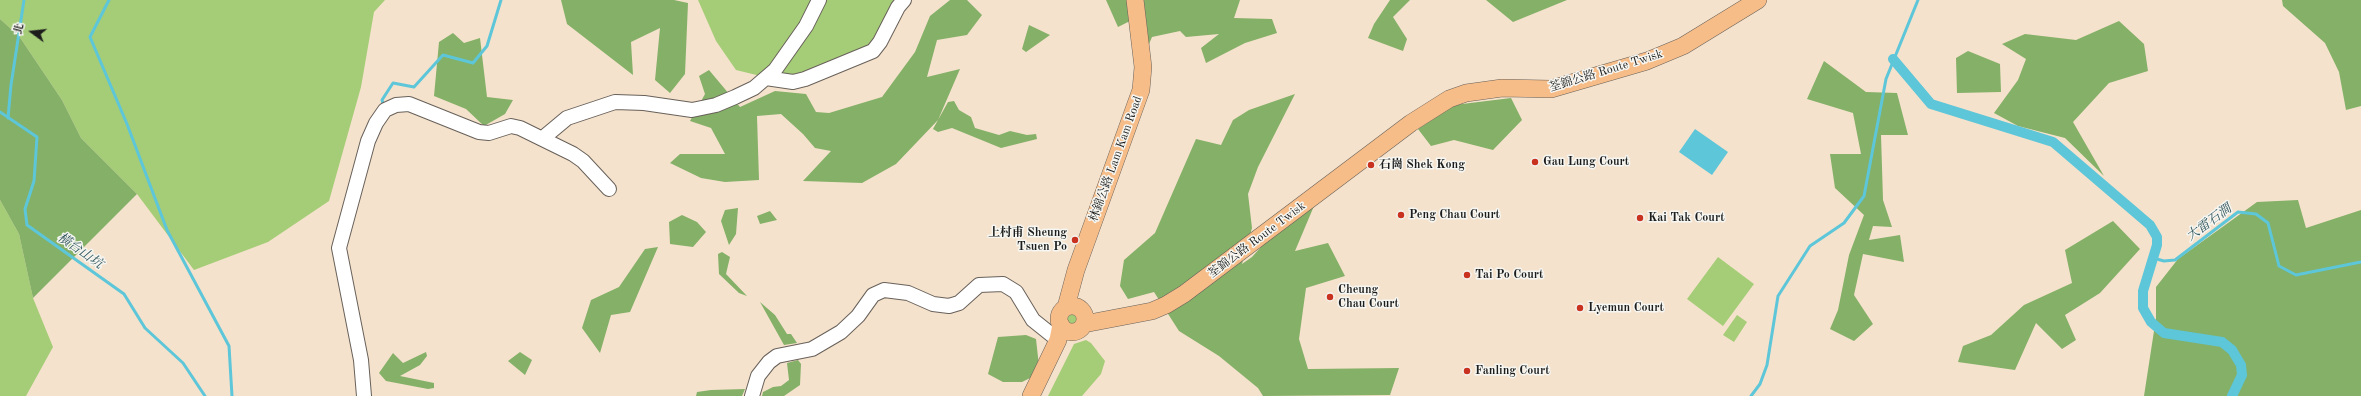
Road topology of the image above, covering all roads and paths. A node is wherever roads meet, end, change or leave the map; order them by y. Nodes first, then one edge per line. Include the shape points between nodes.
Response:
1 (819, 0) edge
2 (904, 0) edge
3 (1135, 0) edge
4 (1758, 0) edge
5 (766, 78) junction
6 (543, 138) junction
7 (610, 189) dead end
8 (1080, 311) junction
9 (1062, 332) junction
10 (364, 396) edge
11 (752, 396) edge
12 (1031, 396) edge

1 - 5 street via 787,55
2 - 5 street via 898,6 873,51 794,82
3 - 8 main road, 林錦公路 Lam Kam Road via 1143,67 1140,90 1076,270
4 - 8 main road, 荃錦公路 Route Twisk via 1682,46 1647,61 1551,89 1502,88 1458,95 1443,102 1401,132 1166,305 1152,310
5 - 6 street via 754,88 702,109 615,102 567,118
6 - 7 street via 583,161
6 - 10 street via 511,126 488,133 479,132 409,104 390,107 381,115 365,151 339,248 361,360
8 - 9 main road, 荃錦公路 Route Twisk via 1078,331
8 - 9 main road, 林錦公路 Lam Kam Road via 1060,315
9 - 11 street via 1033,320 1016,292 1003,284 979,284 959,303 949,306 934,304 908,293 884,290 874,295 858,316 841,332 812,349 778,356 769,362 758,376
9 - 12 main road, 林錦公路 Lam Kam Road

